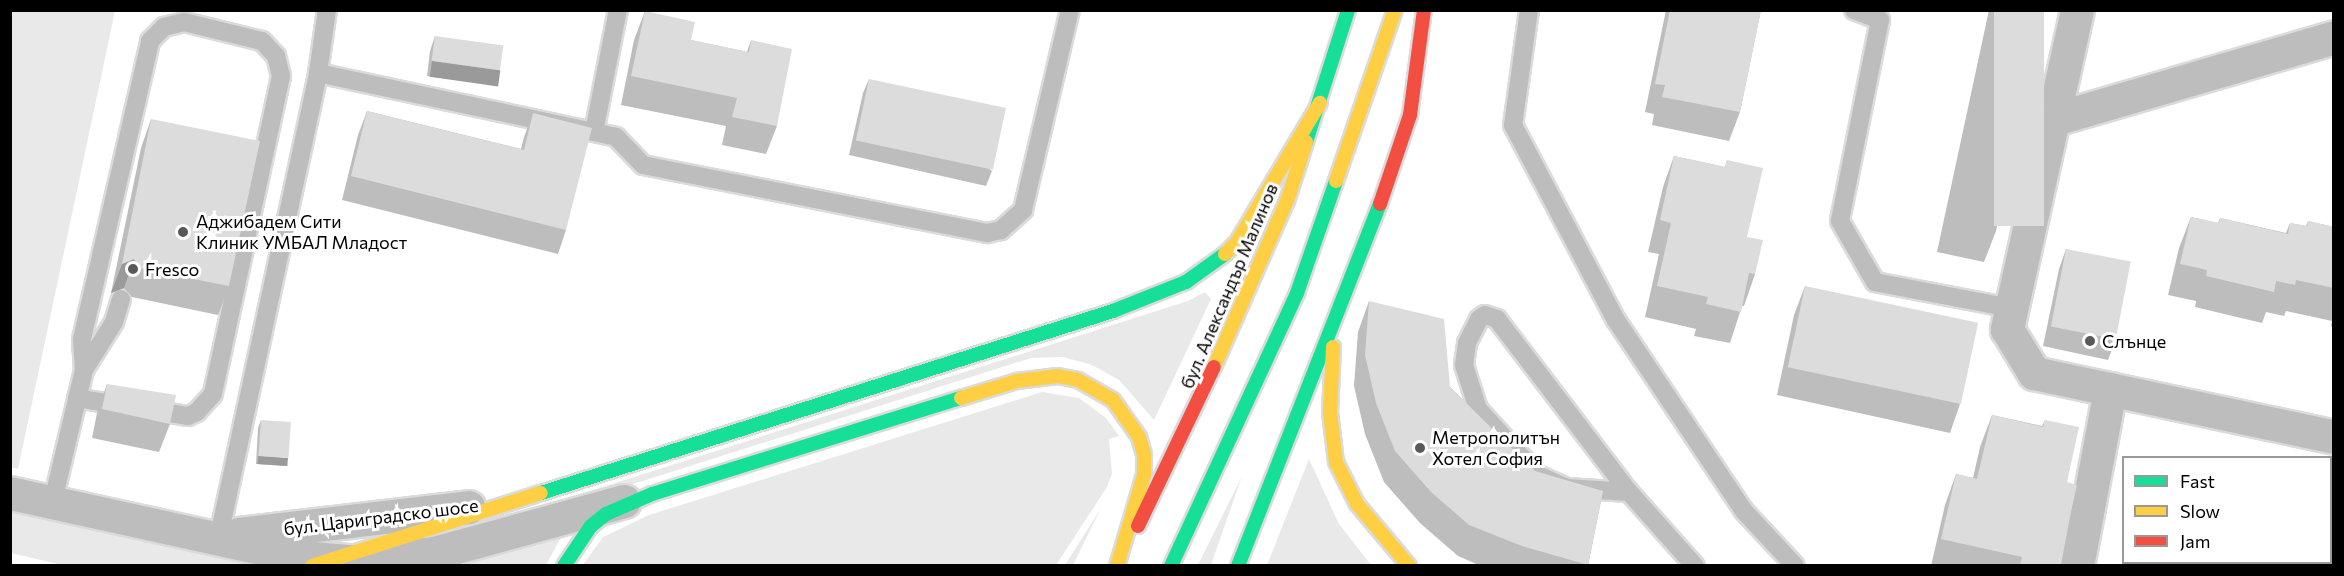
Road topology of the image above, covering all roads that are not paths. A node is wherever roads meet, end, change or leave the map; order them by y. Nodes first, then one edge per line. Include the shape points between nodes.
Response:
1 (327, 10) edge
2 (618, 10) edge
3 (1070, 10) edge
4 (1348, 10) edge
5 (1395, 10) edge
6 (1424, 10) edge
7 (1529, 10) edge
8 (1854, 10) edge
9 (2077, 10) edge
10 (2334, 37) edge
11 (318, 73) junction
12 (1320, 104) junction
13 (2051, 120) junction
14 (594, 132) junction
15 (121, 299) dead end
16 (2011, 308) junction
17 (1338, 312) junction
18 (84, 370) junction
19 (2110, 389) junction
20 (77, 398) junction
21 (2316, 442) edge
22 (1629, 492) junction
23 (10, 493) edge
24 (652, 494) junction
25 (542, 496) junction
26 (53, 501) junction
27 (219, 536) junction
28 (322, 563) edge
29 (564, 566) edge
30 (1118, 566) edge
31 (1171, 566) edge
32 (1238, 566) edge
33 (1409, 566) edge
34 (1695, 566) edge
35 (1795, 566) edge
36 (2077, 566) edge

1 - 11 lane
2 - 14 lane
3 - 14 lane via 1028,196 1018,215 1001,230 972,232 643,165 616,137
4 - 12 main road, бул. Александър Малинов
5 - 31 main road via 1297,293
6 - 17 main road via 1410,115 1400,152
7 - 35 lane via 1513,125 1616,320 1743,510
8 - 16 lane via 1880,20 1840,221 1875,282
9 - 13 street
10 - 13 street
11 - 14 lane
11 - 27 lane
12 - 25 main road via 1238,242 1207,270 1186,282 1113,311
12 - 30 main road, бул. Александър Малинов via 1287,201 1251,288
13 - 16 street
15 - 18 lane via 114,322
16 - 19 street via 2007,329 2034,373
17 - 32 main road
17 - 33 main road via 1330,369 1336,462 1357,504
18 - 20 lane
18 - 20 lane via 82,339 150,41 164,27 184,22 262,41 276,56 281,76 213,394 188,416
19 - 21 street
19 - 36 street
20 - 26 lane
22 - 22 lane via 1567,488 1538,475 1478,409 1468,387 1464,365 1475,323 1485,315 1497,319
22 - 34 lane
23 - 26 street, бул. Цариградско шосе
24 - 28 street, бул. Цариградско шосе via 434,553
24 - 29 main road via 606,514 591,526
24 - 30 main road via 1017,381 1058,376 1078,380 1113,400 1139,437 1144,476
25 - 27 street, бул. Цариградско шосе
25 - 28 main road
26 - 27 street, бул. Цариградско шосе
27 - 28 street, бул. Цариградско шосе

